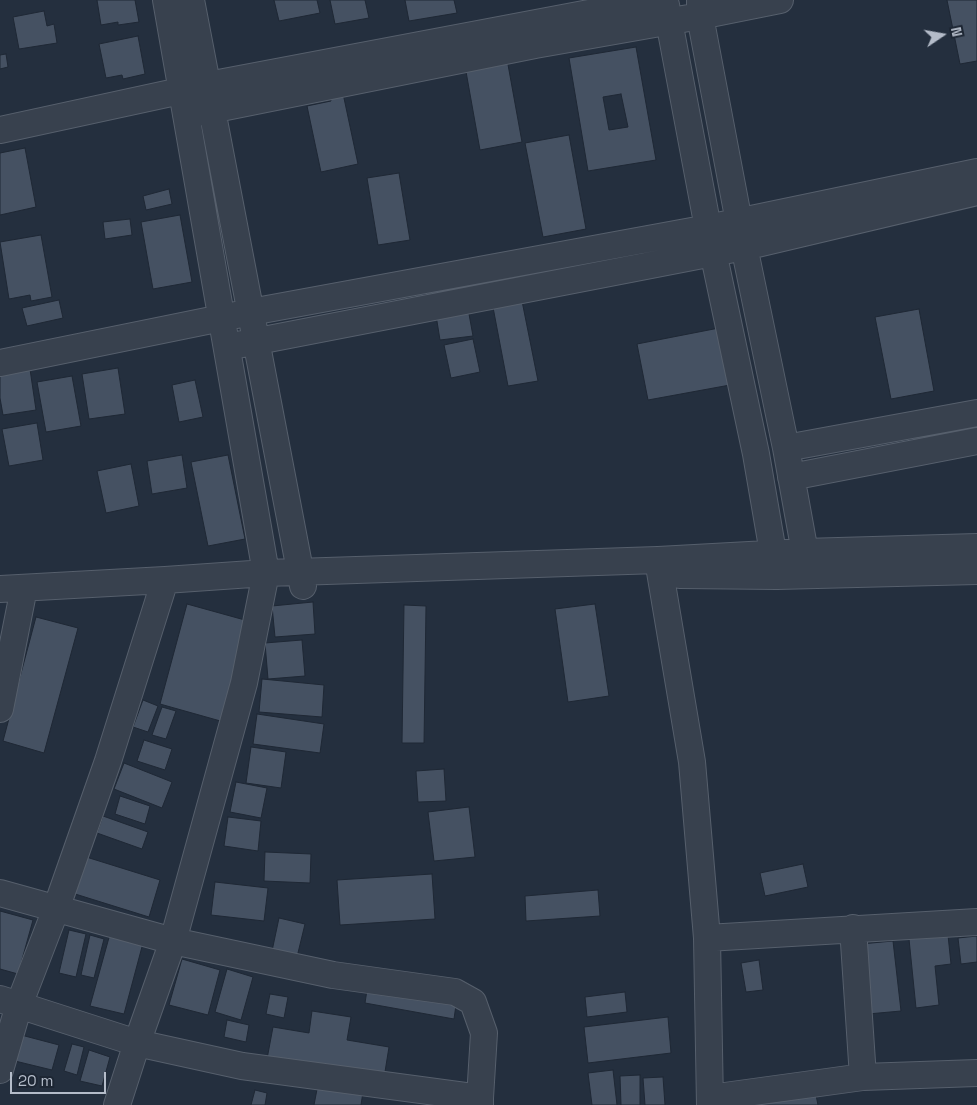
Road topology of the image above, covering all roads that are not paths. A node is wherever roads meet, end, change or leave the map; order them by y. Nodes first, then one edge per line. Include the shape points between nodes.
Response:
1 (166, 0) edge
2 (191, 0) edge
3 (780, 0) edge
4 (664, 7) edge
5 (700, 8) edge
6 (210, 97) junction
7 (184, 103) junction
8 (0, 130) edge
9 (977, 172) edge
10 (977, 192) edge
11 (738, 222) junction
12 (710, 240) junction
13 (744, 247) junction
14 (251, 312) junction
15 (222, 318) junction
16 (256, 341) junction
17 (227, 347) junction
18 (0, 363) edge
19 (977, 414) edge
20 (977, 442) edge
21 (786, 448) junction
22 (791, 477) junction
23 (977, 548) edge
24 (806, 563) junction
25 (775, 564) junction
26 (659, 567) junction
27 (977, 571) edge
28 (302, 579) junction
29 (264, 580) junction
30 (163, 586) junction
31 (12, 595) edge
32 (0, 709) edge
33 (0, 893) edge
34 (56, 909) junction
35 (977, 922) edge
36 (853, 928) junction
37 (707, 938) junction
38 (173, 941) junction
39 (9, 1002) edge
40 (137, 1042) junction
41 (0, 1070) edge
42 (977, 1073) edge
43 (863, 1077) junction
44 (480, 1101) edge
45 (710, 1102) edge
46 (117, 1105) edge

1 - 7 street
2 - 6 street
3 - 5 street
4 - 5 street
4 - 6 street via 535,45
4 - 12 street
5 - 11 street
6 - 7 street
6 - 14 street
7 - 8 street
7 - 15 street
9 - 11 street
10 - 13 street
11 - 12 street
11 - 13 street
12 - 13 street
12 - 14 street
12 - 16 street
12 - 25 street via 756,454
13 - 21 street
14 - 15 street
14 - 16 street
15 - 17 street
15 - 18 street
16 - 17 street
16 - 28 street
17 - 29 street
19 - 21 street
20 - 22 street
21 - 22 street
22 - 24 street
23 - 24 street
24 - 25 street
24 - 27 street
25 - 26 street
26 - 28 street
26 - 37 street via 692,762
28 - 29 street
29 - 30 street
29 - 38 street via 244,683
30 - 31 street via 89,583
30 - 34 street via 108,761
31 - 32 street
33 - 34 street
34 - 38 street
34 - 39 street
35 - 36 street
36 - 37 street
36 - 43 street
37 - 45 street
38 - 40 street
38 - 44 street via 333,975 455,992 473,1002 484,1033
39 - 40 street
39 - 41 street
40 - 44 street via 242,1066
40 - 46 street
42 - 43 street
43 - 45 street

